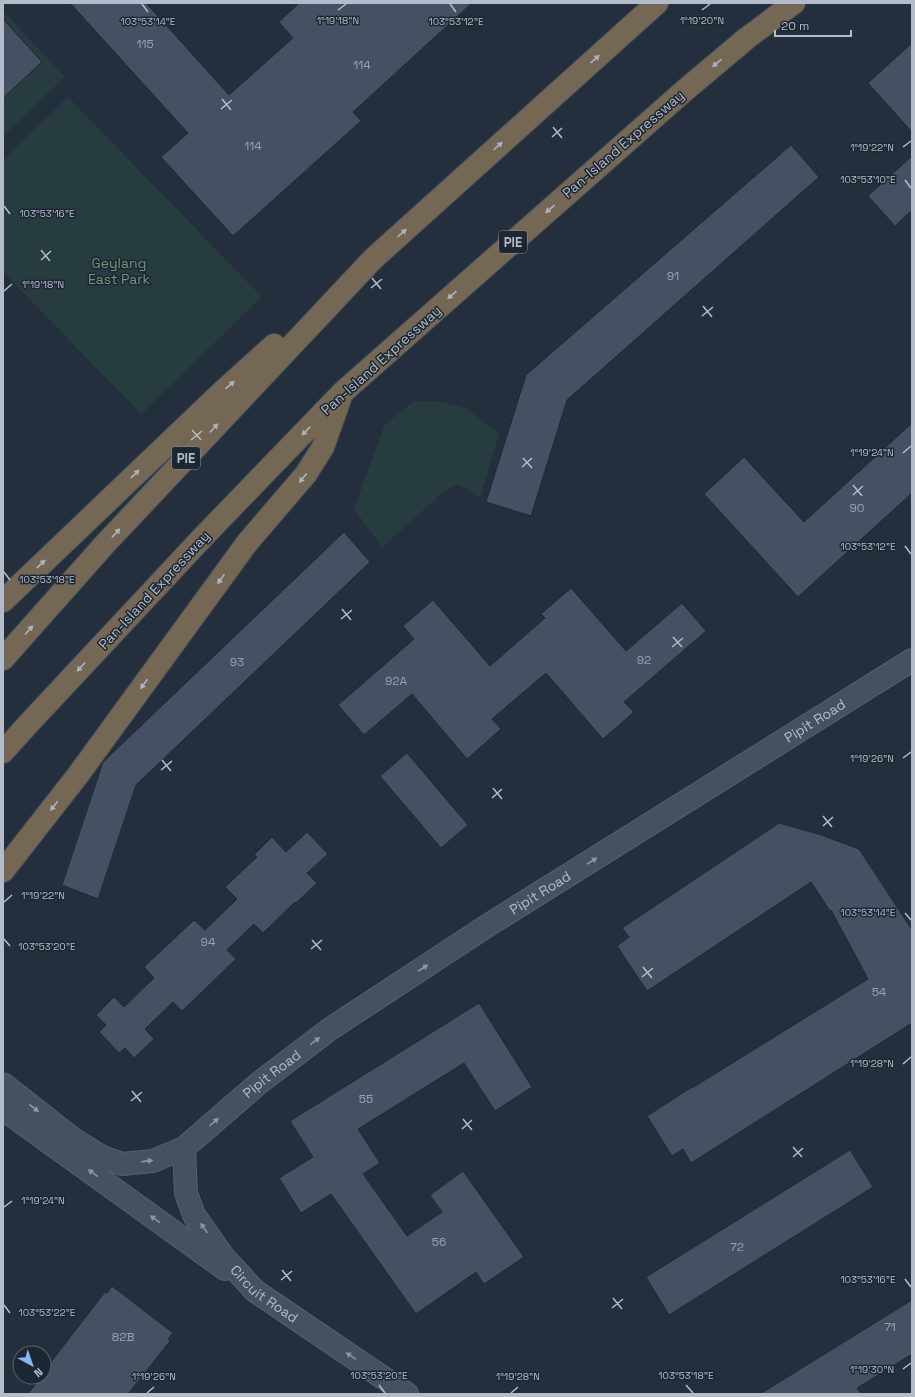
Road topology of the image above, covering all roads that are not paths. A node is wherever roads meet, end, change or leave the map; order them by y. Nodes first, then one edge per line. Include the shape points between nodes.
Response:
1 (657, 3) edge
2 (794, 3) edge
3 (373, 259) junction
4 (342, 392) junction
5 (3, 601) edge
6 (3, 659) edge
7 (912, 660) edge
8 (3, 752) edge
9 (3, 871) edge
10 (3, 1084) edge
11 (3, 1109) edge
12 (184, 1148) junction
13 (255, 1291) junction
14 (407, 1394) edge

3 -> 1 highway, PIE
2 -> 4 highway, Pan-Island Expressway / PIE via 747,38 684,91
5 -> 3 highway via 222,392
6 -> 3 highway, PIE via 105,544
4 -> 8 highway, Pan-Island Expressway / PIE via 198,542
4 -> 9 highway via 323,447 306,474 247,543 78,775
12 -> 7 street, Pipit Road via 259,1082 330,1029 490,924
10 -> 12 street, Pipit Road via 73,1139 100,1156 122,1164 153,1161
13 -> 11 street
13 -> 12 street, Circuit Road via 222,1255 194,1215 186,1193
14 -> 13 street, Circuit Road

